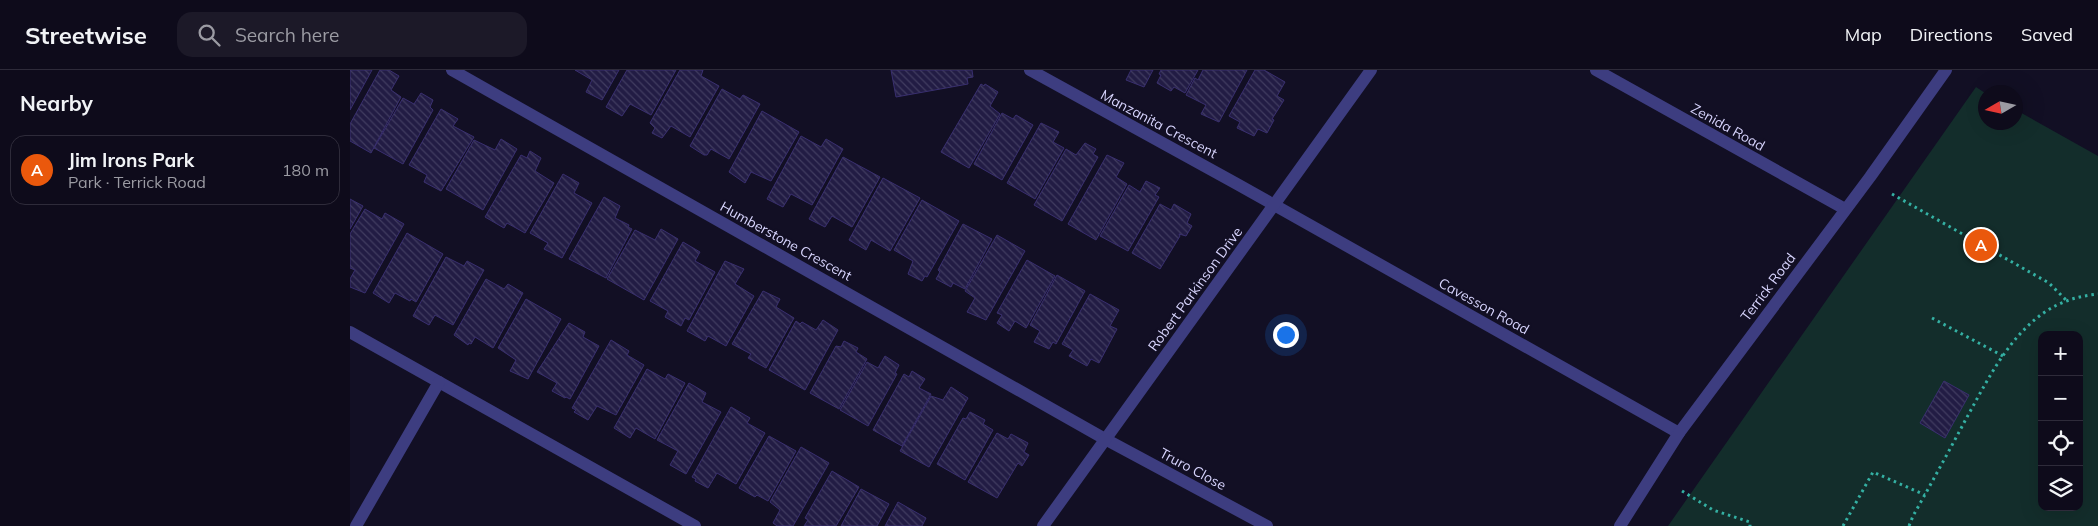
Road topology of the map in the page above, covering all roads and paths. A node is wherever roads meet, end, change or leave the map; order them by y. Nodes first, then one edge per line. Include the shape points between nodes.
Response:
1 (452, 70) edge
2 (1030, 70) edge
3 (1371, 70) edge
4 (1596, 70) edge
5 (1946, 70) edge
6 (1892, 194) dead end
7 (1274, 204) junction
8 (1845, 209) junction
9 (2098, 294) edge
10 (2066, 300) junction
11 (1932, 318) dead end
12 (350, 332) edge
13 (2004, 356) junction
14 (439, 382) junction
15 (1679, 433) junction
16 (1105, 439) junction
17 (1682, 491) dead end
18 (1925, 495) junction
19 (689, 525) edge
20 (356, 526) edge
21 (1043, 526) edge
22 (1267, 526) edge
23 (1620, 526) edge
24 (1750, 526) edge
25 (1843, 526) edge
26 (1909, 526) edge

1 - 16 street, Humberstone Crescent
2 - 7 street, Manzanita Crescent
3 - 7 street, Robert Parkinson Drive
4 - 8 street, Zenida Road
5 - 8 street, Terrick Road
6 - 10 path via 2049,283
7 - 15 street, Cavesson Road
7 - 16 street, Robert Parkinson Drive
8 - 15 street, Terrick Road
9 - 10 path
10 - 13 path via 2044,312 2020,334
11 - 13 path
12 - 14 street
13 - 18 path
14 - 19 street
14 - 20 street
15 - 23 street, Terrick Road
16 - 21 street, Robert Parkinson Drive
16 - 22 street, Truro Close
17 - 24 path via 1713,510 1750,522
18 - 25 path via 1873,472
18 - 26 path

